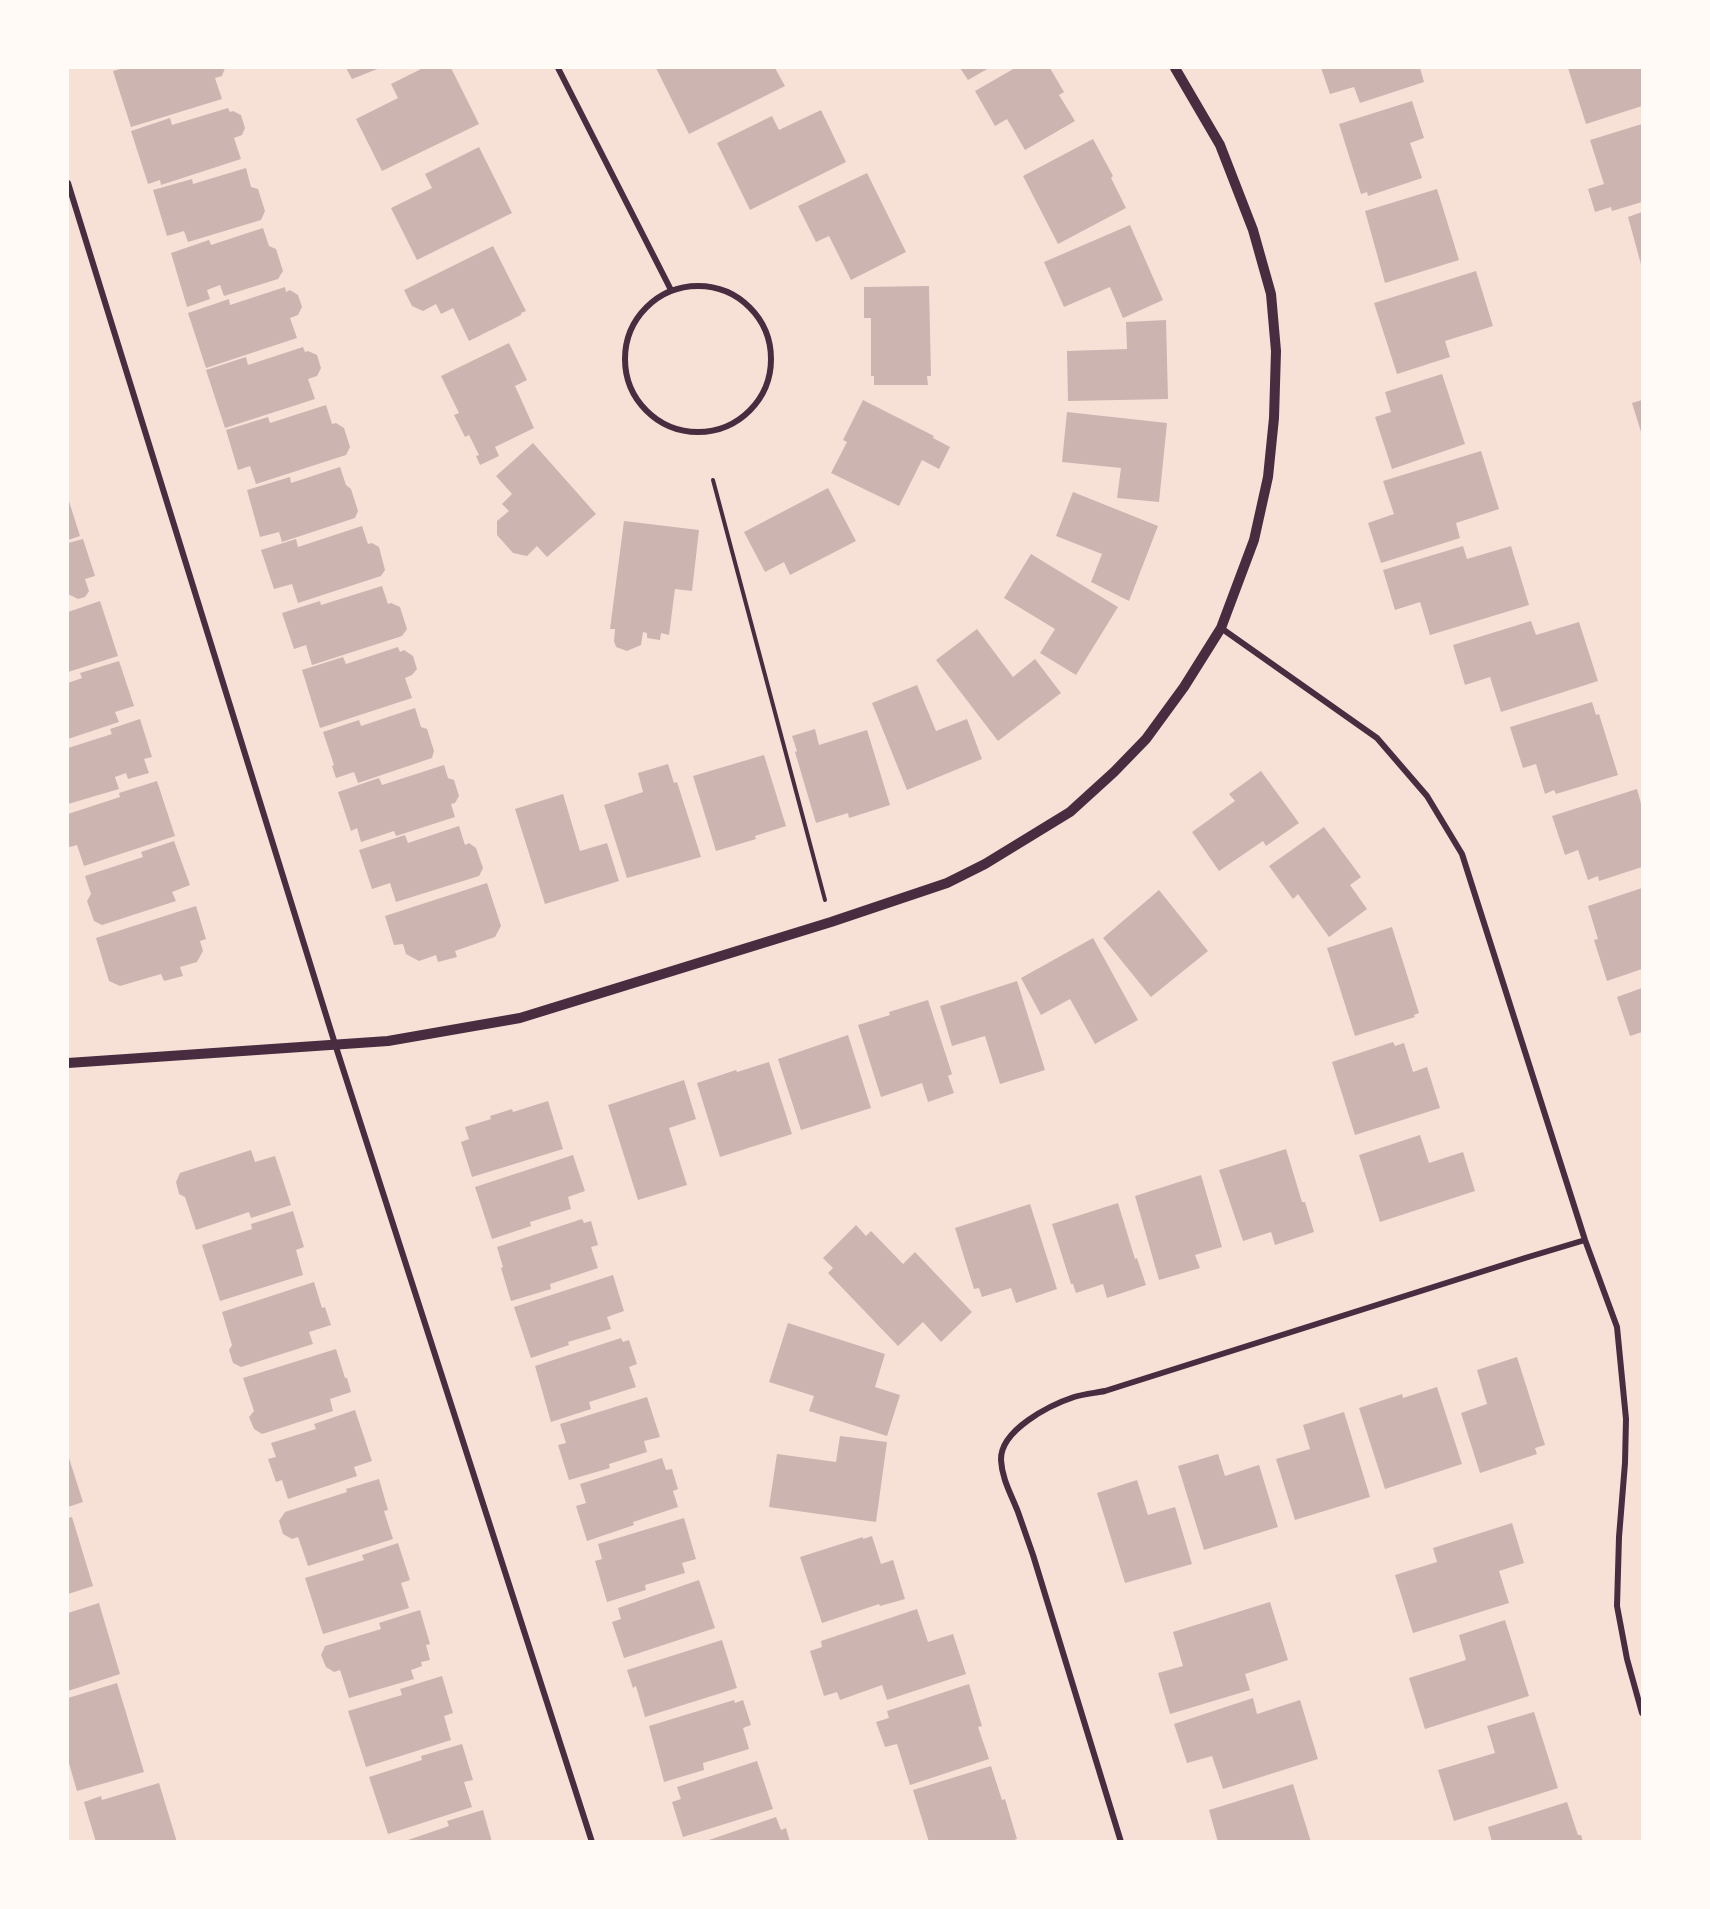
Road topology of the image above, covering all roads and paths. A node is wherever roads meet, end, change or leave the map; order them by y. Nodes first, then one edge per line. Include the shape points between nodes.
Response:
1 (558, 68) edge
2 (1175, 68) edge
3 (68, 183) edge
4 (671, 290) junction
5 (713, 480) dead end
6 (1221, 628) junction
7 (831, 922) junction
8 (335, 1044) junction
9 (68, 1063) edge
10 (1585, 1240) junction
11 (1642, 1713) edge
12 (592, 1842) edge
13 (1121, 1842) edge

1 - 4 street
2 - 6 street via 1220,145 1253,230 1271,294 1276,351 1268,477 1254,540
3 - 8 street
4 - 4 street via 650,303 634,321 626,344 625,369 633,393 647,412 668,426 692,432 716,430 738,420 756,404 767,383 771,360 768,336 757,315 740,299 718,288 695,285
5 - 7 path
6 - 7 street via 1146,739 1070,812 947,883
6 - 10 street via 1377,738 1427,796 1462,854
7 - 8 street via 520,1018 388,1041
8 - 9 street
8 - 12 street
10 - 11 street via 1617,1327 1622,1368 1626,1419 1617,1606
10 - 13 street via 1106,1391 1076,1396 1048,1407 1007,1440 1001,1457 1006,1486 1033,1555

